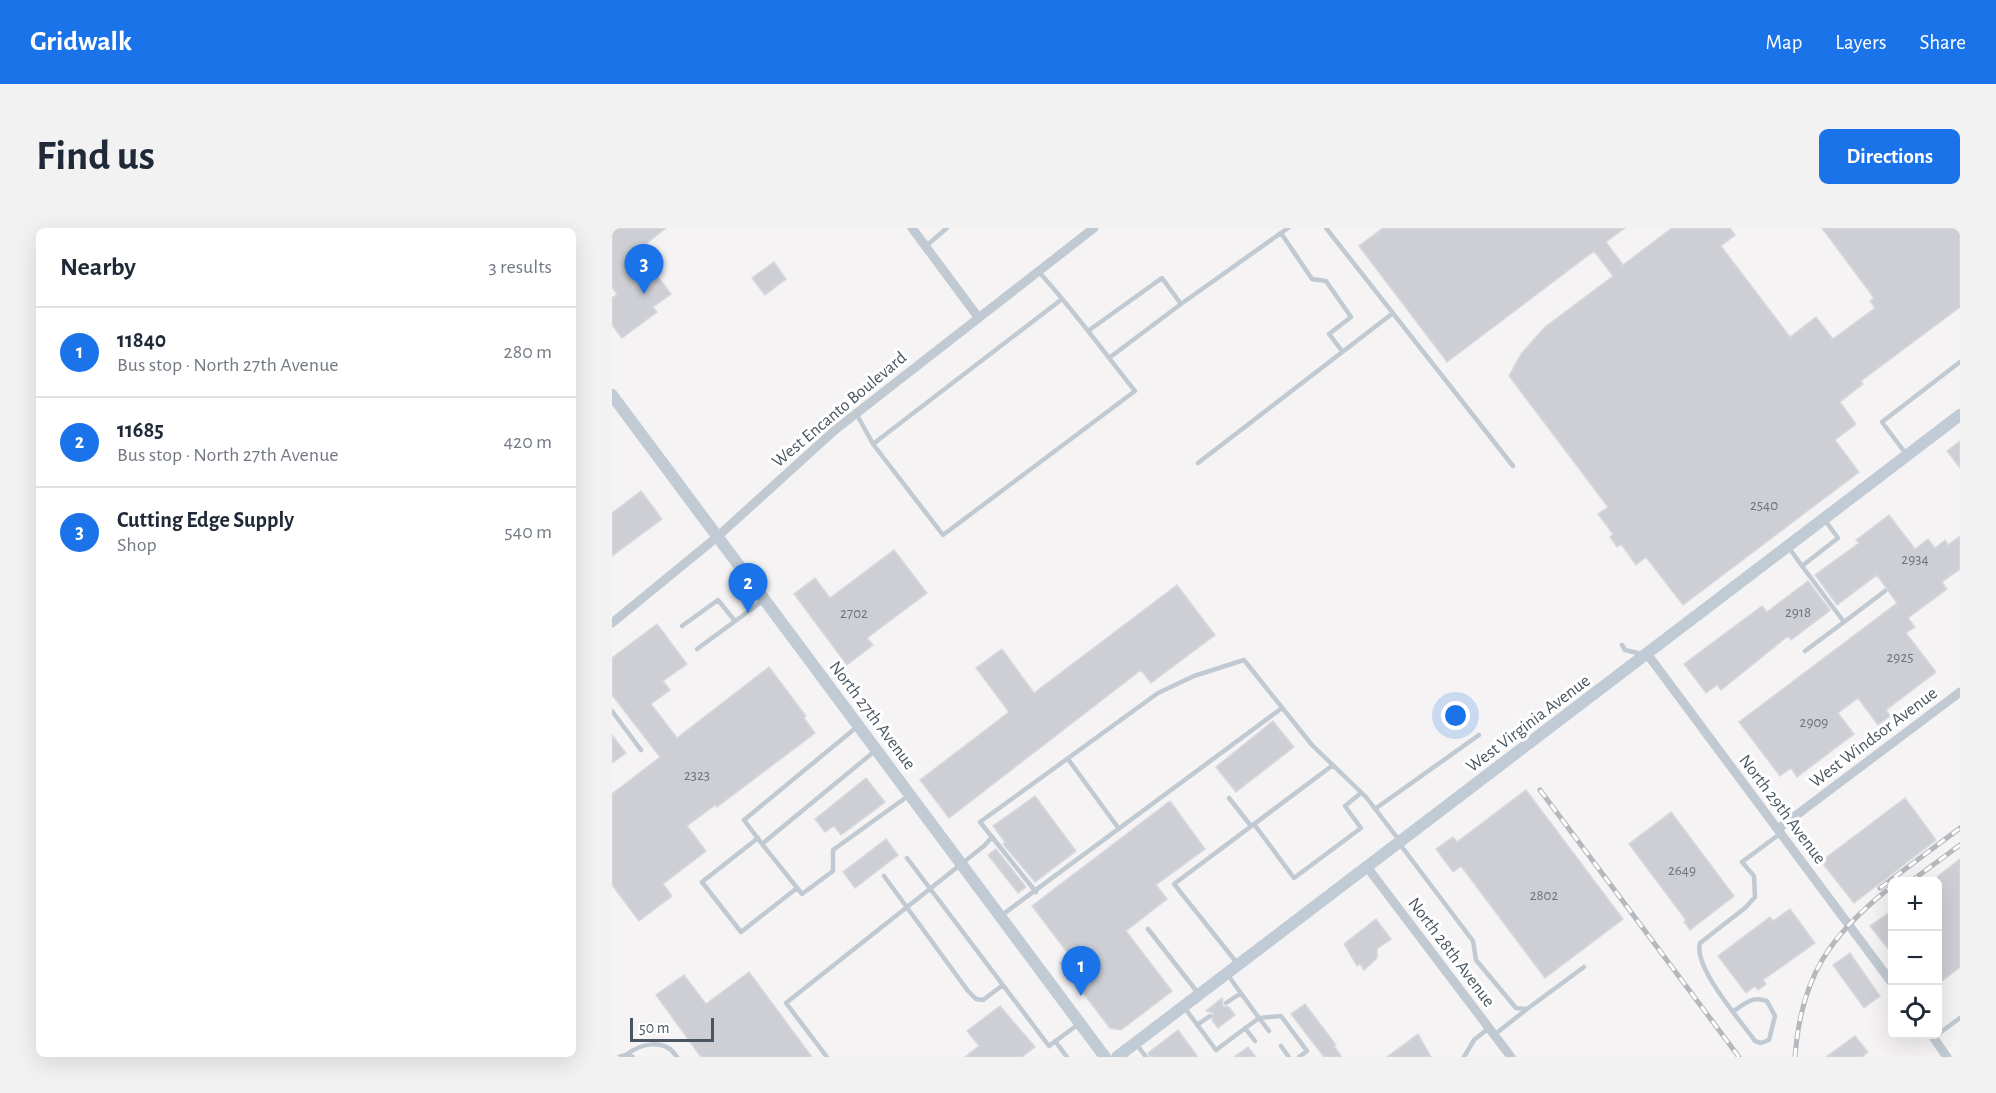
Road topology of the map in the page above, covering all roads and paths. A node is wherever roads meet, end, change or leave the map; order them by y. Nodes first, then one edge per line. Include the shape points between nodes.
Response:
1 (912, 228) edge
2 (947, 228) edge
3 (1094, 228) edge
4 (1288, 228) edge
5 (1326, 228) edge
6 (1281, 233) junction
7 (926, 246) junction
8 (1038, 270) junction
9 (1062, 298) junction
10 (1181, 304) junction
11 (1393, 313) junction
12 (978, 317) junction
13 (1088, 331) junction
14 (1342, 351) junction
15 (1109, 358) junction
16 (1960, 362) edge
17 (612, 395) edge
18 (856, 413) junction
19 (1960, 415) edge
20 (873, 444) junction
21 (1907, 456) junction
22 (1198, 464) dead end
23 (1513, 466) dead end
24 (1824, 519) junction
25 (717, 537) junction
26 (1788, 547) junction
27 (1802, 566) junction
28 (1886, 591) dead end
29 (765, 600) junction
30 (735, 621) junction
31 (1844, 622) junction
32 (612, 623) edge
33 (682, 626) dead end
34 (1622, 645) dead end
35 (697, 649) dead end
36 (1805, 651) dead end
37 (1648, 655) junction
38 (1960, 692) edge
39 (1282, 708) junction
40 (612, 711) edge
41 (858, 726) junction
42 (1479, 735) dead end
43 (641, 750) dead end
44 (876, 750) junction
45 (1068, 759) junction
46 (1333, 765) junction
47 (1361, 793) junction
48 (910, 795) junction
49 (1229, 798) dead end
50 (1375, 809) junction
51 (1253, 825) junction
52 (1119, 829) junction
53 (1779, 831) junction
54 (992, 837) junction
55 (758, 838) junction
56 (1400, 842) junction
57 (762, 844) junction
58 (908, 858) dead end
59 (962, 866) junction
60 (1367, 867) junction
61 (884, 876) dead end
62 (797, 888) junction
63 (931, 891) junction
64 (1036, 892) junction
65 (908, 909) junction
66 (1000, 916) junction
67 (1148, 929) dead end
68 (1239, 965) junction
69 (1584, 967) dead end
70 (1227, 974) junction
71 (1888, 976) edge
72 (1003, 985) junction
73 (1241, 993) junction
74 (1199, 995) junction
75 (1226, 1003) dead end
76 (1184, 1007) junction
77 (1527, 1009) junction
78 (1734, 1011) junction
79 (1210, 1016) dead end
80 (1259, 1018) junction
81 (1960, 1018) edge
82 (1080, 1023) junction
83 (1197, 1025) junction
84 (1245, 1028) junction
85 (1942, 1030) edge
86 (1269, 1031) dead end
87 (1492, 1032) junction
88 (1936, 1039) edge
89 (1055, 1041) junction
90 (1255, 1041) dead end
91 (1136, 1043) junction
92 (1281, 1046) dead end
93 (626, 1055) junction
94 (619, 1057) edge
95 (633, 1057) edge
96 (677, 1057) edge
97 (827, 1057) edge
98 (1067, 1057) edge
99 (1105, 1057) edge
100 (1117, 1057) edge
101 (1146, 1057) edge
102 (1289, 1057) edge
103 (1299, 1057) edge
104 (1464, 1057) edge
105 (1511, 1057) edge
106 (1947, 1057) edge

1 - 7 street
2 - 7 lane
3 - 8 street, West Encanto Boulevard
4 - 6 lane
5 - 11 lane
6 - 10 lane
6 - 14 lane via 1312,279 1326,281 1351,317 1329,334
7 - 12 street
8 - 9 lane
8 - 12 street, West Encanto Boulevard
9 - 13 lane
9 - 20 lane
10 - 13 lane via 1162,278
10 - 15 lane
11 - 14 lane
11 - 23 lane
12 - 18 street, West Encanto Boulevard
13 - 15 lane
14 - 22 lane
15 - 20 lane via 1135,391 943,535
16 - 21 lane via 1882,422
17 - 25 street, North 27th Avenue
18 - 20 lane
18 - 25 street, West Encanto Boulevard
19 - 21 street, West Virginia Avenue
21 - 24 street, West Virginia Avenue
24 - 26 street, West Virginia Avenue
24 - 27 lane via 1838,538
25 - 29 street, North 27th Avenue
25 - 32 street, West Encanto Boulevard
26 - 27 lane
26 - 37 street, West Virginia Avenue
27 - 31 lane
28 - 31 lane
29 - 30 lane
29 - 41 street, North 27th Avenue
30 - 33 lane via 718,600
30 - 35 lane
31 - 36 lane
34 - 37 lane via 1625,650
37 - 53 street, North 29th Avenue
37 - 56 street, West Virginia Avenue
38 - 53 street, West Windsor Avenue
39 - 45 lane via 1244,660 1158,693
39 - 46 lane
39 - 52 lane
40 - 43 lane
41 - 44 street, North 27th Avenue
41 - 55 lane via 744,820
42 - 50 lane
44 - 48 street, North 27th Avenue
44 - 57 lane
45 - 52 lane
45 - 54 lane via 980,822
46 - 47 lane
46 - 51 lane
47 - 50 lane
47 - 51 lane via 1345,806 1361,828 1294,878
48 - 59 street, North 27th Avenue
48 - 62 lane via 833,850 833,871 802,894
49 - 51 lane
50 - 56 lane
51 - 68 lane via 1174,884
52 - 64 lane
53 - 71 street, North 29th Avenue
53 - 78 lane via 1742,862 1754,876 1755,897 1700,943 1698,950 1705,970
54 - 59 lane
54 - 64 lane
55 - 57 lane
55 - 62 lane via 702,882 741,932
56 - 60 street, West Virginia Avenue
56 - 77 lane via 1473,941 1476,960 1508,1001 1516,1008
57 - 62 lane
58 - 63 lane
59 - 63 lane
59 - 66 street, North 27th Avenue
60 - 68 street, West Virginia Avenue
60 - 87 street, North 28th Avenue
61 - 65 lane
63 - 65 lane
63 - 72 lane
64 - 66 lane
65 - 72 lane via 976,999 983,1000
65 - 97 lane via 786,1003
66 - 82 street, North 27th Avenue
67 - 74 lane
68 - 70 street, West Virginia Avenue
69 - 77 lane
70 - 73 lane
70 - 74 street, West Virginia Avenue
72 - 89 lane via 1049,1046
73 - 75 lane
73 - 80 lane
74 - 76 street, West Virginia Avenue
76 - 83 lane
76 - 91 street, West Virginia Avenue
77 - 87 lane
78 - 78 lane via 1755,1041 1769,1040 1775,1016 1767,1001 1756,998
79 - 83 lane
80 - 84 lane
80 - 86 lane
80 - 103 lane via 1281,1016 1307,1051
81 - 85 lane
82 - 89 lane
82 - 99 street, North 27th Avenue
83 - 84 lane via 1216,1050
84 - 90 lane
87 - 104 lane via 1474,1040
87 - 105 street, North 28th Avenue
88 - 106 street
89 - 98 lane
91 - 100 street, West Virginia Avenue
91 - 101 lane
92 - 102 lane
93 - 94 lane
93 - 95 lane
93 - 96 lane via 639,1045 657,1044

